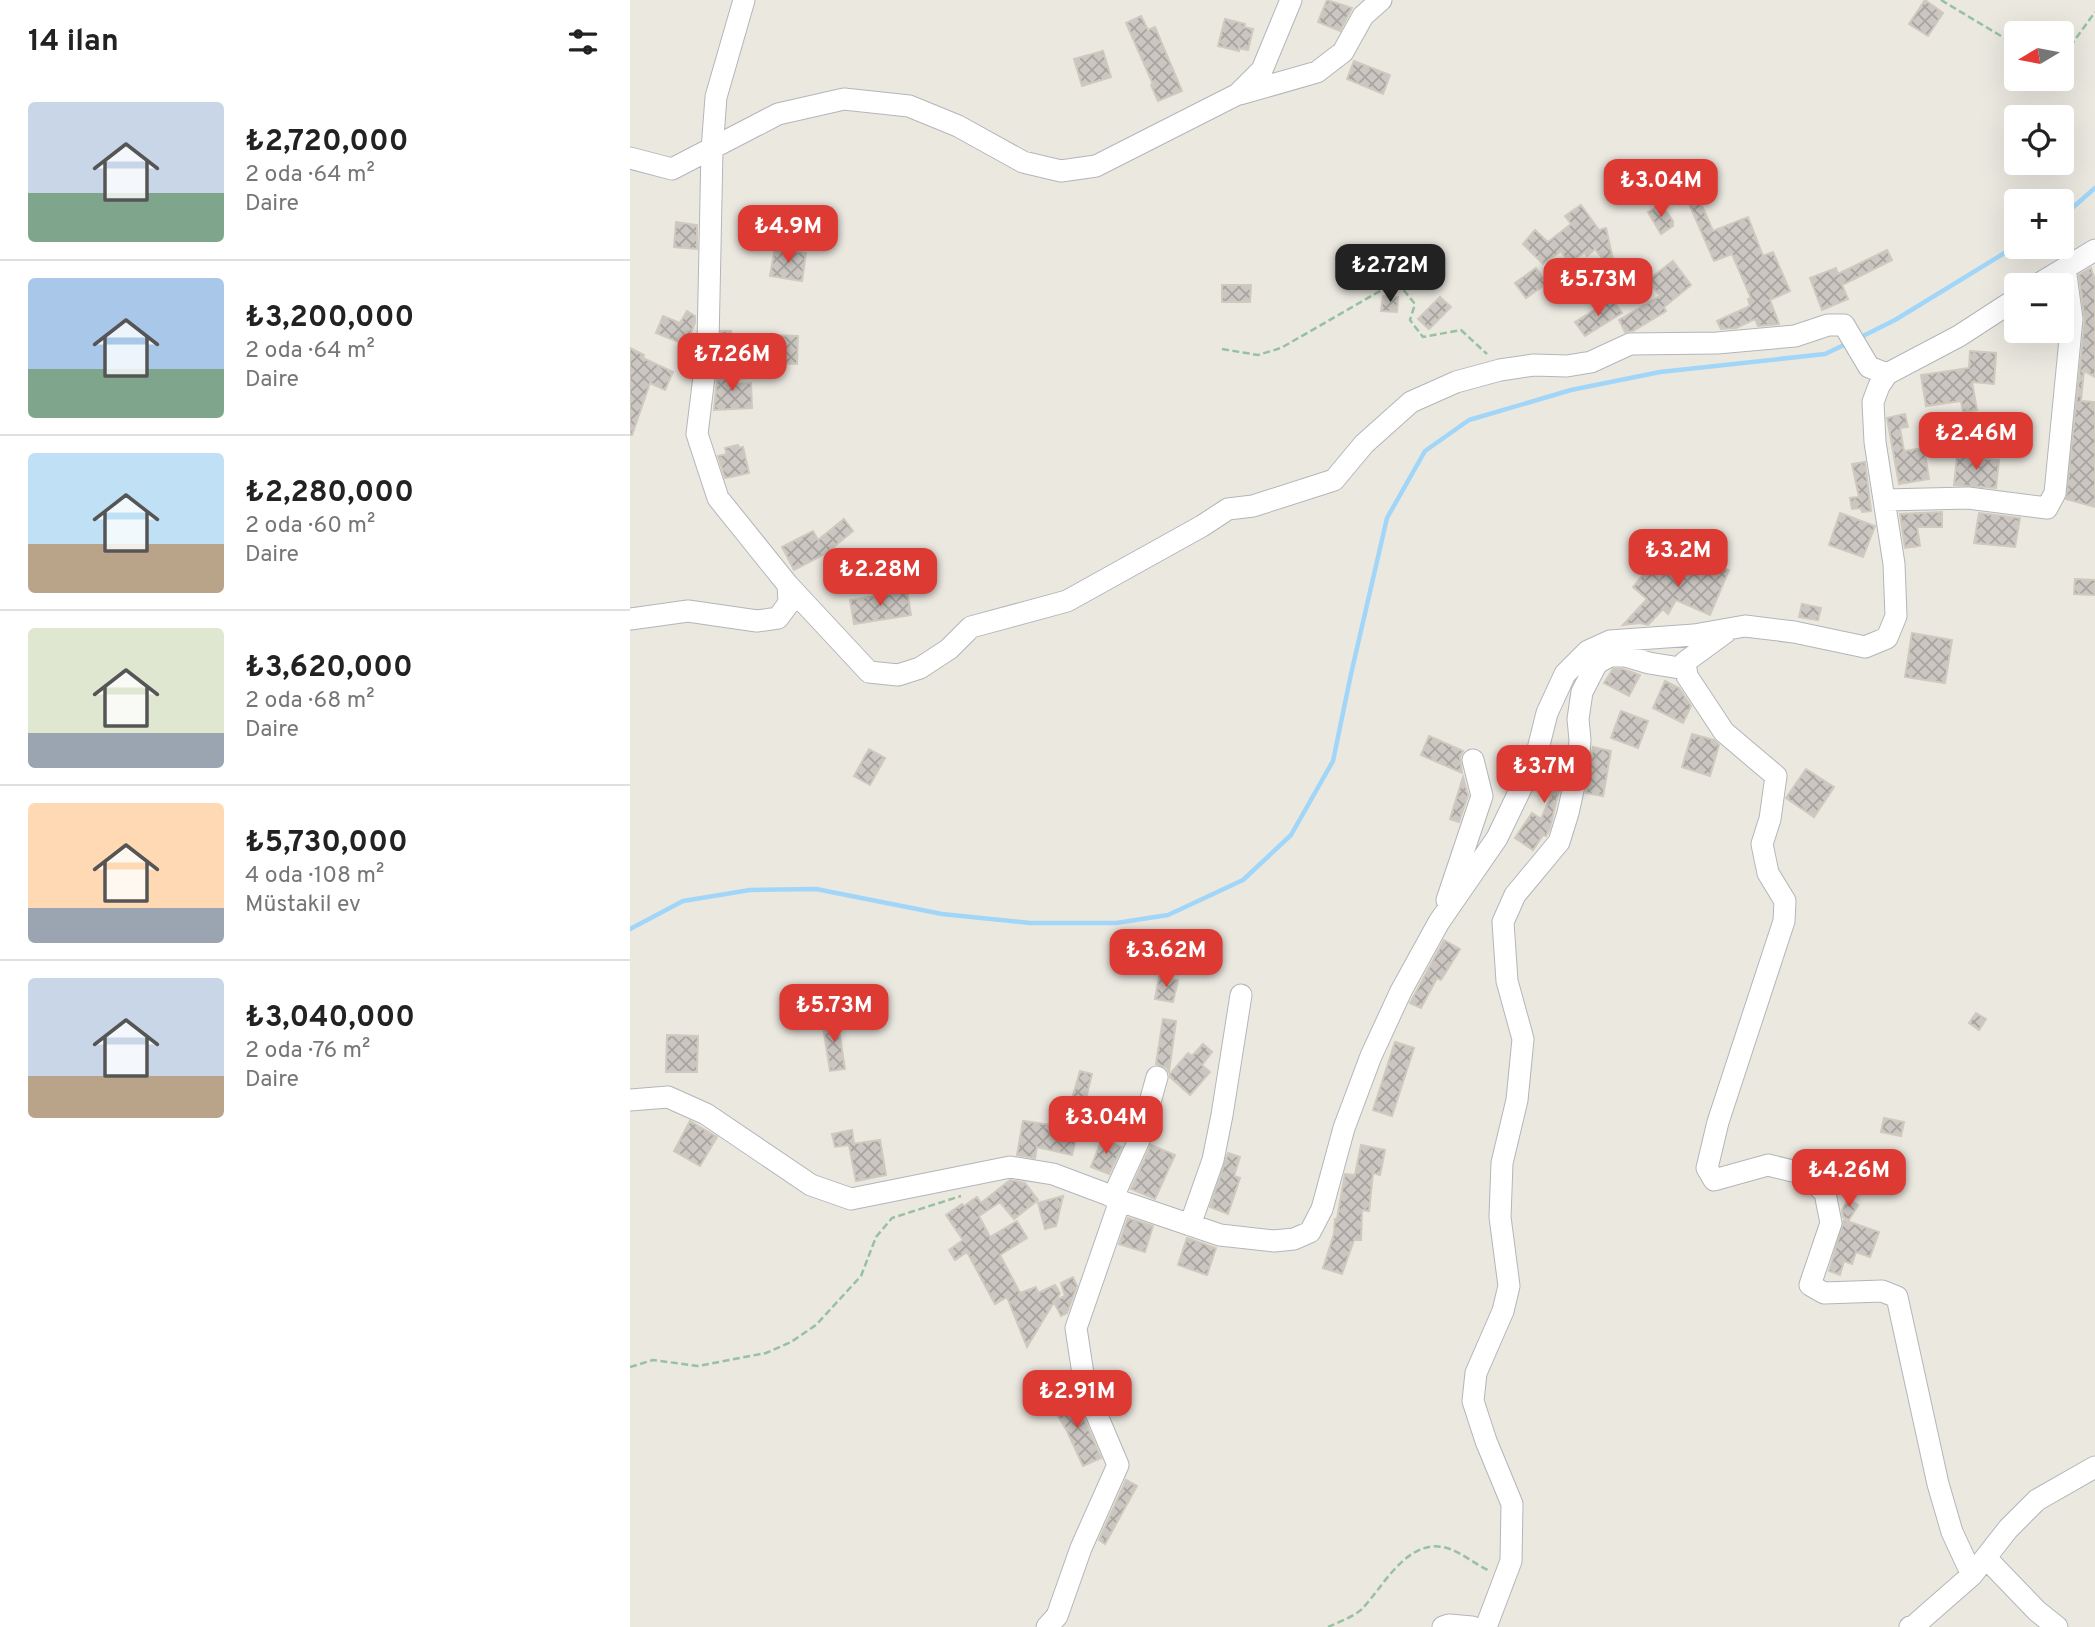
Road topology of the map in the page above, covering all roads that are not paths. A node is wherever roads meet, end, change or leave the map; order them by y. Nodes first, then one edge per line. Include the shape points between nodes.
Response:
1 (744, 0) edge
2 (1290, 0) edge
3 (1381, 0) edge
4 (1238, 94) junction
5 (712, 150) junction
6 (630, 158) edge
7 (2095, 250) edge
8 (2065, 268) junction
9 (2057, 273) edge
10 (2004, 307) edge
11 (1887, 374) junction
12 (1885, 500) junction
13 (788, 585) junction
14 (630, 619) edge
15 (1731, 628) junction
16 (1686, 668) junction
17 (1473, 760) dead end
18 (1439, 922) junction
19 (1241, 995) dead end
20 (1157, 1077) dead end
21 (630, 1100) edge
22 (1116, 1199) junction
23 (1190, 1225) junction
24 (2095, 1467) edge
25 (1986, 1558) junction
26 (1972, 1576) junction
27 (1047, 1627) edge
28 (1443, 1627) edge
29 (1472, 1627) edge
30 (1486, 1627) edge
31 (1910, 1627) edge
32 (2057, 1627) edge

1 - 5 street via 716,97
2 - 4 street via 1262,70
3 - 4 street via 1363,16 1343,52 1317,72
4 - 5 street via 1097,166 1060,171 1023,162 958,126 909,106 844,99 778,114
5 - 6 street via 672,169
5 - 13 street via 708,344 697,434 718,498
7 - 8 street
8 - 9 street
8 - 12 street via 2072,319 2056,493 2047,508 1968,498
10 - 11 street
11 - 12 street via 1873,402
11 - 13 street via 1869,366 1844,325 1828,325 1795,336 1630,344 1591,362 1500,370 1456,382 1411,402 1364,444 1334,480 1253,506 1228,509 1067,601 971,627 930,662 898,675 869,672
12 - 15 street via 1896,616 1887,638 1866,647 1782,631
13 - 14 street via 789,603 778,618 757,621 688,611
15 - 16 street via 1685,662
15 - 18 street via 1610,641 1588,651 1565,674 1547,713 1536,757 1497,838
16 - 26 street via 1724,732 1776,776 1762,844 1768,873 1785,901 1784,921 1707,1168 1714,1180 1768,1166 1805,1174 1825,1193 1830,1223 1810,1285 1824,1293 1882,1290 1897,1297 1938,1484 1952,1532
16 - 30 street via 1625,656 1610,656 1597,663 1582,692 1578,767 1559,842 1515,895 1503,922 1507,981 1523,1039 1517,1100 1502,1163 1500,1217 1509,1286 1476,1373 1474,1401 1511,1504 1511,1561
17 - 18 street via 1482,796
18 - 23 street via 1371,1056 1344,1128 1322,1209 1310,1232 1274,1241 1220,1235
19 - 23 street via 1213,1160
20 - 22 street
21 - 22 street via 668,1097 706,1114 811,1185 851,1199 1010,1167 1053,1174
22 - 23 street
22 - 27 street via 1076,1328 1085,1387 1118,1465 1080,1548 1057,1616
24 - 25 street via 2037,1500
25 - 26 street
25 - 32 street
26 - 31 street
28 - 29 street

